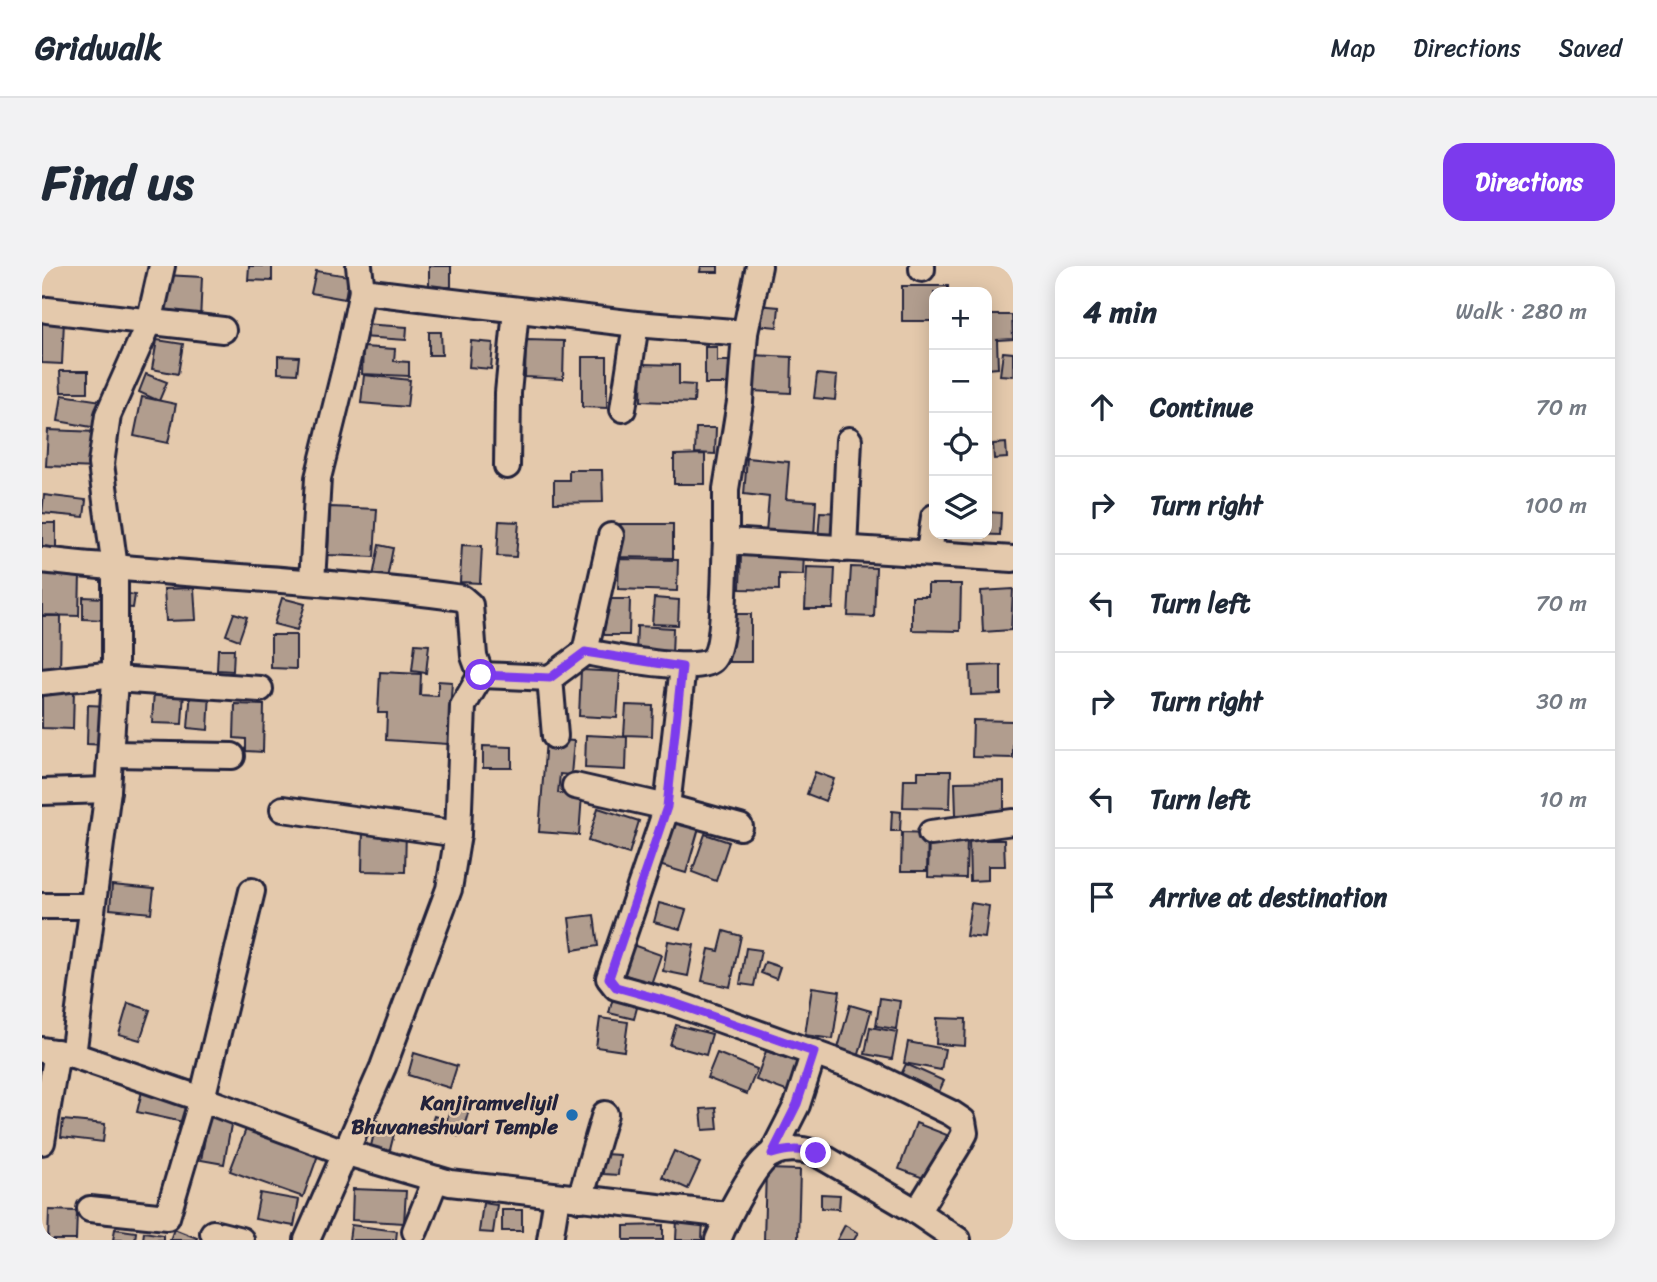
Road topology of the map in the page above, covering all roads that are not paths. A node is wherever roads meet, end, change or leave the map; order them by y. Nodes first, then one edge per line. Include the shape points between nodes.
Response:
1 (162, 266) edge
2 (759, 266) edge
3 (361, 278) edge
4 (47, 310) dead end
5 (516, 310) junction
6 (149, 323) junction
7 (636, 324) junction
8 (223, 330) dead end
9 (745, 333) junction
10 (623, 409) dead end
11 (849, 440) dead end
12 (507, 466) dead end
13 (611, 536) dead end
14 (931, 539) edge
15 (726, 541) junction
16 (844, 549) junction
17 (929, 553) junction
18 (1013, 559) edge
19 (42, 560) edge
20 (115, 568) junction
21 (312, 582) junction
22 (585, 652) junction
23 (682, 667) junction
24 (481, 675) junction
25 (115, 677) junction
26 (550, 678) junction
27 (42, 682) edge
28 (260, 689) dead end
29 (555, 736) dead end
30 (111, 754) junction
31 (232, 755) dead end
32 (575, 786) dead end
33 (108, 790) junction
34 (42, 792) edge
35 (667, 807) junction
36 (283, 809) dead end
37 (1013, 822) edge
38 (740, 827) dead end
39 (931, 833) dead end
40 (458, 834) junction
41 (252, 891) dead end
42 (42, 906) edge
43 (91, 906) junction
44 (57, 1052) edge
45 (814, 1052) junction
46 (202, 1099) junction
47 (605, 1114) dead end
48 (42, 1142) edge
49 (344, 1152) junction
50 (772, 1154) junction
51 (436, 1180) junction
52 (569, 1198) junction
53 (90, 1209) dead end
54 (917, 1212) junction
55 (728, 1215) junction
56 (415, 1231) dead end
57 (213, 1233) dead end
58 (242, 1240) edge
59 (307, 1240) edge
60 (550, 1240) edge
61 (718, 1240) edge
62 (958, 1240) edge

1 - 6 street
2 - 9 street
3 - 5 street
3 - 21 street via 349,353 318,478
4 - 6 street
5 - 7 street
5 - 12 street
6 - 8 street
6 - 20 street via 108,415 103,445 101,464
7 - 9 street
7 - 10 street
9 - 15 street via 726,489
11 - 16 street
13 - 22 street
14 - 17 street
15 - 16 street
15 - 23 street via 722,635 715,658 707,664
16 - 17 street
17 - 18 street
19 - 20 street
20 - 21 street
20 - 25 street
21 - 24 street via 462,598 470,605 474,656
22 - 23 street
22 - 26 street
23 - 35 street
24 - 26 street
24 - 40 street via 463,706
25 - 27 street
25 - 28 street
25 - 30 street
26 - 29 street
30 - 31 street
30 - 33 street
32 - 35 street
33 - 34 street
33 - 43 street
35 - 38 street
35 - 45 street via 609,978 616,987
36 - 40 street
37 - 39 street
40 - 49 street via 449,889 383,1067
41 - 46 street
42 - 43 street
43 - 44 street
44 - 46 street
44 - 48 street
45 - 50 street via 797,1104
45 - 54 street via 869,1073 963,1121 959,1144
46 - 49 street
46 - 53 street via 167,1217
47 - 52 street
49 - 51 street
49 - 59 street
50 - 54 street via 787,1149 816,1153
50 - 55 street
51 - 52 street
51 - 56 street
52 - 55 street
52 - 60 street
54 - 62 street
55 - 61 street
57 - 58 street

